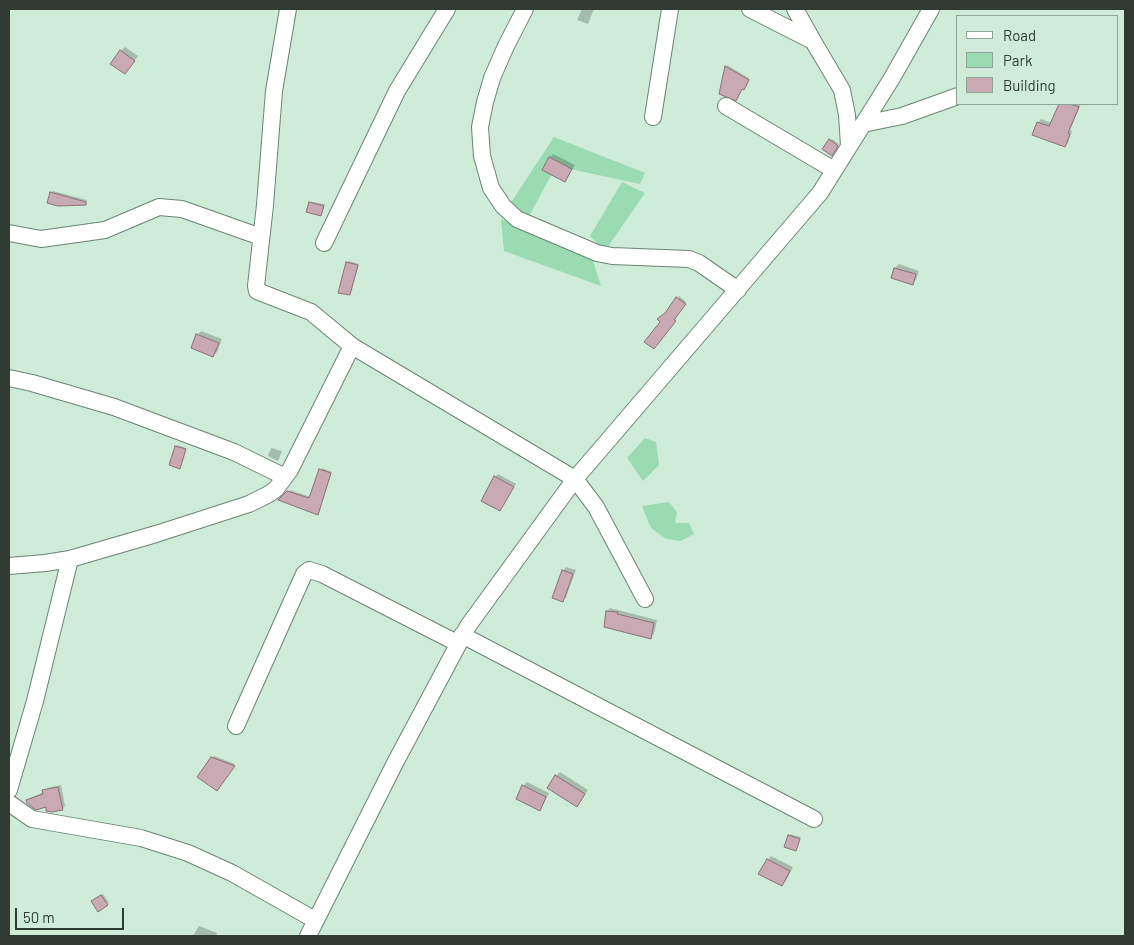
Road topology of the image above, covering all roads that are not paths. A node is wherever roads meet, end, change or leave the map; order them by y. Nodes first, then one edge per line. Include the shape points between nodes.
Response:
1 (288, 9) edge
2 (448, 9) edge
3 (525, 9) edge
4 (670, 9) edge
5 (750, 9) edge
6 (795, 9) edge
7 (931, 9) edge
8 (813, 41) junction
9 (956, 97) edge
10 (726, 106) dead end
11 (653, 117) dead end
12 (863, 124) junction
13 (849, 145) junction
14 (834, 170) junction
15 (9, 233) edge
16 (261, 237) junction
17 (324, 243) dead end
18 (738, 290) junction
19 (352, 346) junction
20 (9, 378) edge
21 (286, 474) junction
22 (575, 479) junction
23 (70, 559) junction
24 (9, 566) edge
25 (644, 599) dead end
26 (460, 639) junction
27 (236, 726) dead end
28 (16, 747) edge
29 (9, 790) edge
30 (9, 803) edge
31 (814, 819) dead end
32 (316, 920) junction
33 (308, 936) edge

1 - 16 street via 274,91
2 - 17 street via 397,92
3 - 18 street via 492,78 480,127 482,156 491,188 503,206 517,219 597,253 689,259
4 - 11 street
5 - 8 street
6 - 8 street
7 - 12 street
8 - 13 street via 842,90
9 - 12 street via 902,116
10 - 14 street
12 - 13 street
13 - 14 street
14 - 18 street via 820,193
15 - 16 street via 41,239 105,230 158,207 182,209
16 - 19 street via 257,291 311,312
18 - 22 street
19 - 21 street
19 - 22 street
20 - 21 street via 114,407 234,452 281,475
21 - 23 street via 276,489 249,504
22 - 25 street via 596,507
22 - 26 street
23 - 24 street
23 - 28 street via 35,702
26 - 27 street via 309,570 304,574
26 - 31 street
26 - 32 street
28 - 29 street
30 - 32 street via 32,819 141,838 188,853 232,872
32 - 33 street

